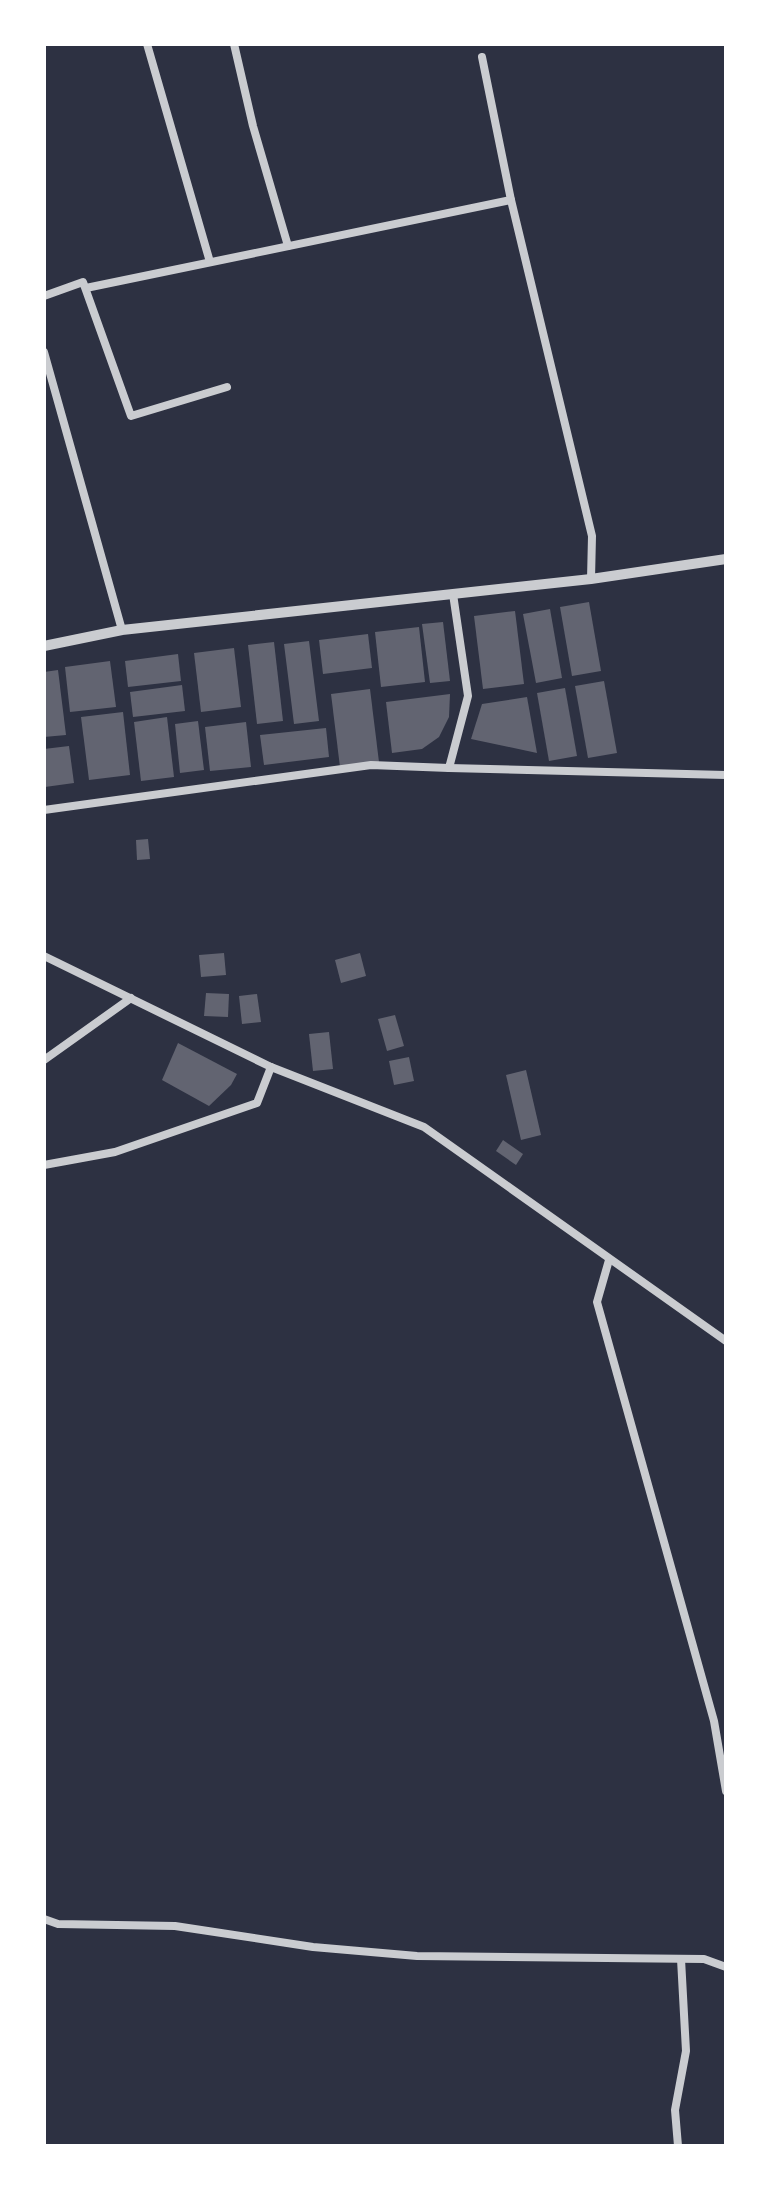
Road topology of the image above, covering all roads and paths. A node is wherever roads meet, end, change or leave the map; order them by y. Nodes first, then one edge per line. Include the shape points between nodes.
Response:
1 (147, 44) edge
2 (234, 44) edge
3 (482, 57) dead end
4 (511, 200) junction
5 (288, 246) junction
6 (210, 262) junction
7 (86, 288) junction
8 (44, 296) edge
9 (44, 352) edge
10 (227, 387) dead end
11 (726, 559) edge
12 (591, 579) junction
13 (453, 594) junction
14 (122, 630) junction
15 (44, 646) edge
16 (449, 768) junction
17 (726, 775) edge
18 (44, 810) edge
19 (44, 956) edge
20 (131, 998) junction
21 (44, 1060) edge
22 (271, 1067) junction
23 (44, 1165) edge
24 (609, 1260) junction
25 (726, 1341) edge
26 (726, 1791) edge
27 (44, 1919) edge
28 (681, 1959) junction
29 (726, 1967) edge
30 (678, 2146) edge

1 - 6 street
2 - 5 street
3 - 4 street
4 - 5 street
4 - 12 street via 592,536
5 - 6 street
6 - 7 street
7 - 8 street via 83,282
7 - 10 street via 131,416
9 - 14 street
11 - 12 street
12 - 13 street
13 - 14 street
13 - 16 street via 468,696
14 - 15 street
16 - 17 street
16 - 18 street via 371,765
19 - 20 street
20 - 21 street
20 - 22 street
22 - 23 street via 257,1103 115,1152
22 - 24 street via 424,1127
24 - 25 street
24 - 26 street via 597,1302 714,1721
27 - 28 street via 58,1924 175,1926 417,1956
28 - 29 street via 704,1959
28 - 30 street via 686,2051 675,2110

